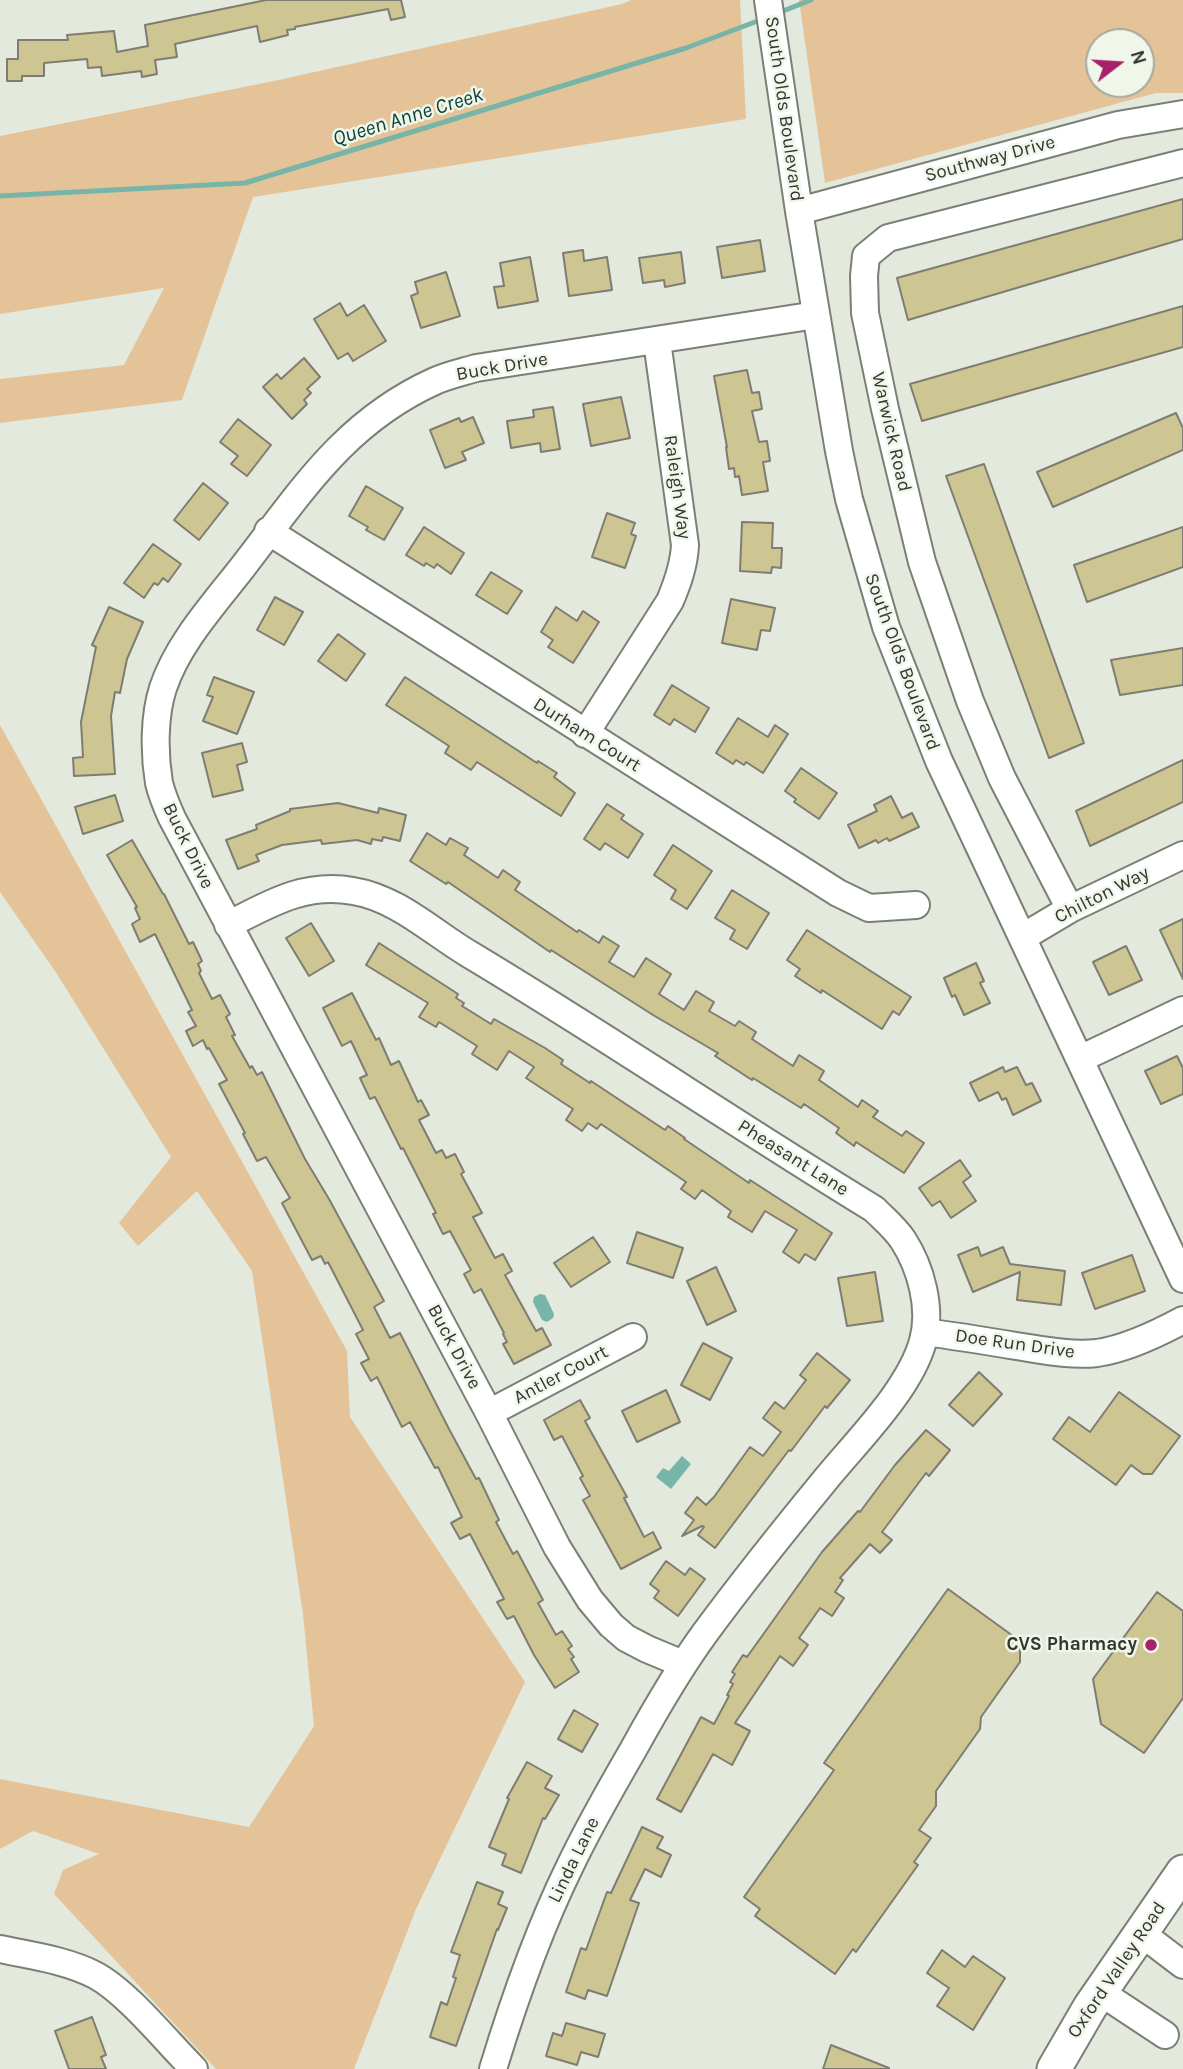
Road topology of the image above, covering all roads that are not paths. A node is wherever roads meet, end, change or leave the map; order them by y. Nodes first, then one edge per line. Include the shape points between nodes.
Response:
1 (768, 0) edge
2 (1183, 114) edge
3 (1183, 163) edge
4 (799, 211) junction
5 (816, 315) junction
6 (657, 341) junction
7 (268, 531) junction
8 (585, 734) junction
9 (1183, 855) edge
10 (916, 905) dead end
11 (1070, 909) junction
12 (228, 925) junction
13 (1023, 937) junction
14 (1183, 1010) edge
15 (1080, 1059) junction
16 (1177, 1251) edge
17 (1183, 1279) edge
18 (1183, 1320) edge
19 (925, 1332) junction
20 (633, 1337) dead end
21 (489, 1413) junction
22 (683, 1664) junction
23 (1183, 1872) edge
24 (1141, 1933) junction
25 (0, 1949) edge
26 (1183, 1965) edge
27 (1100, 1992) junction
28 (1165, 2035) dead end
29 (166, 2057) edge
30 (194, 2069) edge
31 (493, 2069) edge
32 (1054, 2069) edge

1 - 4 street, South Olds Boulevard
2 - 4 street, Southway Drive via 1118,125
3 - 11 street, Warwick Road via 888,238 866,256 865,313 922,562 1002,778
4 - 5 street, South Olds Boulevard
5 - 6 street, Buck Drive
5 - 13 street, South Olds Boulevard via 849,499 886,627 939,761
6 - 7 street, Buck Drive via 476,368 438,380 404,397 351,435
6 - 8 street, Raleigh Way via 684,561 670,601
7 - 8 street, Durham Court
7 - 12 street, Buck Drive via 186,643 160,702 156,745 161,790
8 - 10 street, Durham Court via 838,893 869,908
9 - 11 street, Chilton Way
11 - 13 street, Chilton Way
12 - 19 street, Pheasant Lane via 298,892 326,889 379,898 405,912 874,1209 902,1238 920,1274
12 - 21 street, Buck Drive
13 - 15 street, South Olds Boulevard
14 - 15 street
15 - 16 street, South Olds Boulevard
16 - 17 street, South Olds Boulevard
18 - 19 street, Doe Run Drive via 1122,1347 1078,1354
19 - 22 street, Pheasant Lane via 903,1384
20 - 21 street, Antler Court
21 - 22 street, Buck Drive via 557,1547 590,1600 626,1638
22 - 31 street, Linda Lane via 569,1867 537,1941
23 - 24 main road, Oxford Valley Road
24 - 26 street
24 - 27 main road, Oxford Valley Road
25 - 29 street via 66,1963 106,1982 135,2008
27 - 28 street
27 - 32 main road, Oxford Valley Road
29 - 30 street

